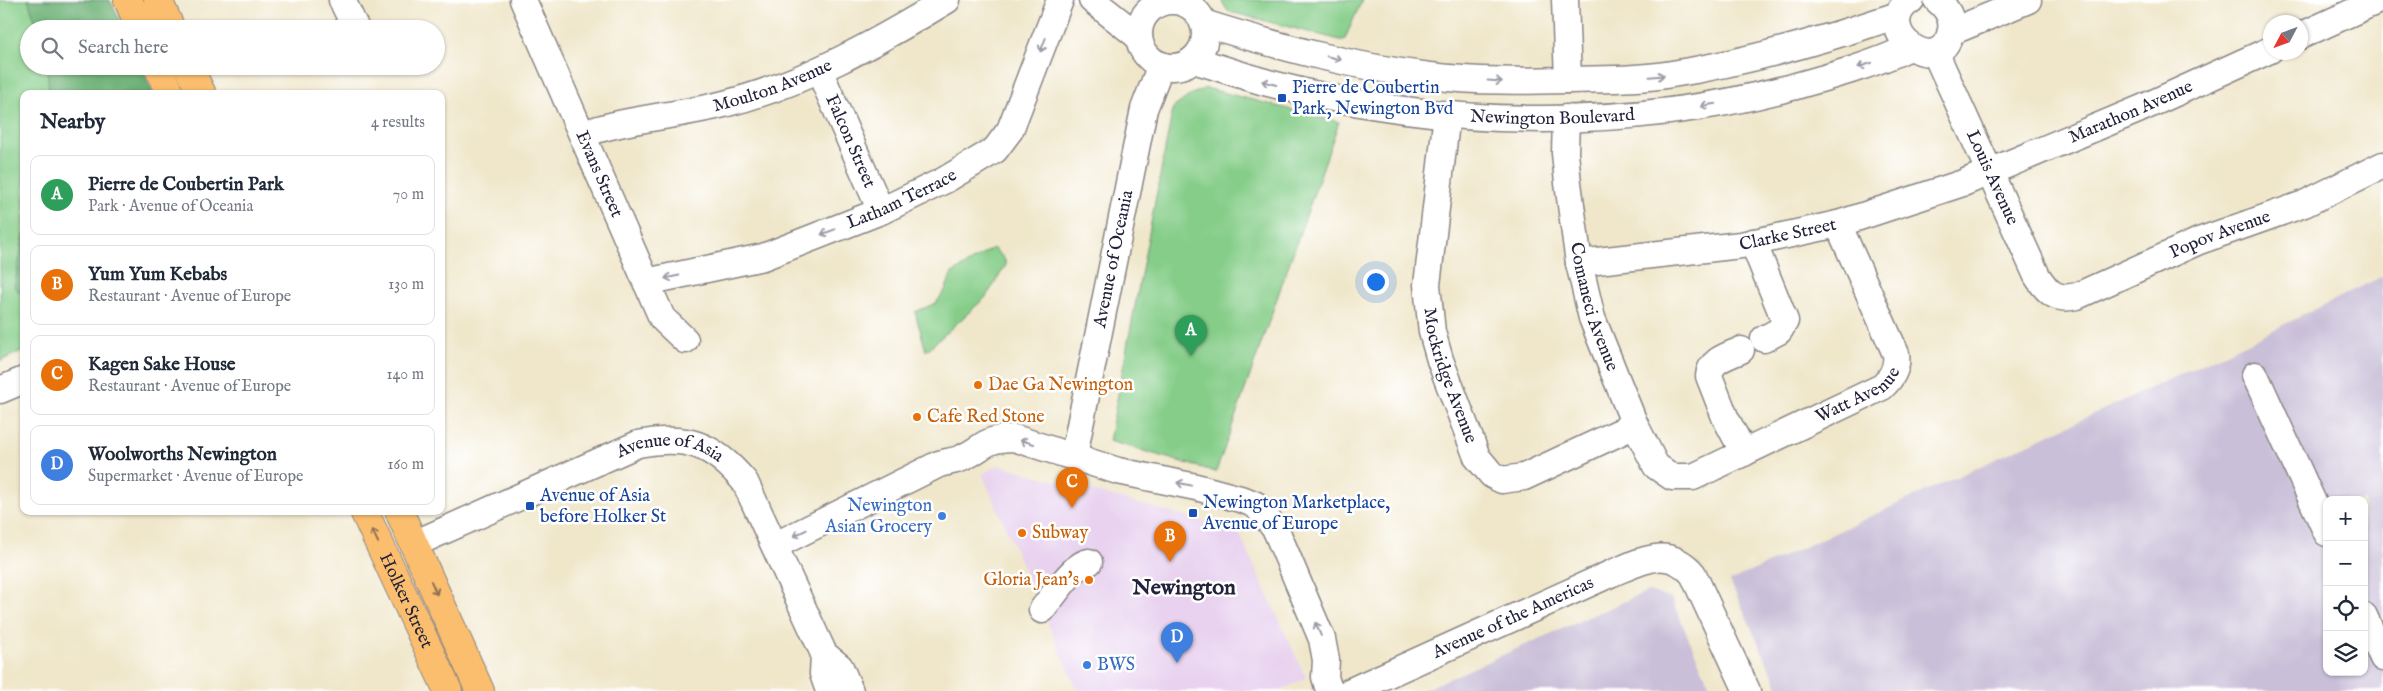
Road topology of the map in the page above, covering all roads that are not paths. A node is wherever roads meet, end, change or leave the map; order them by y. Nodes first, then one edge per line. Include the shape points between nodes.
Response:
1 (128, 0) edge
2 (158, 0) edge
3 (342, 0) edge
4 (523, 0) edge
5 (947, 0) edge
6 (1060, 0) edge
7 (1566, 0) edge
8 (1937, 0) edge
9 (2028, 0) edge
10 (2379, 0) edge
11 (1093, 1) edge
12 (1161, 3) edge
13 (1904, 7) edge
14 (1200, 12) edge
15 (137, 20) edge
16 (167, 20) edge
17 (352, 20) edge
18 (2308, 32) edge
19 (1139, 37) junction
20 (1932, 44) junction
21 (2263, 53) edge
22 (1192, 60) junction
23 (1161, 65) junction
24 (819, 70) junction
25 (162, 75) edge
26 (192, 75) edge
27 (1568, 80) junction
28 (168, 90) edge
29 (200, 90) edge
30 (1447, 114) junction
31 (1566, 118) junction
32 (583, 134) junction
33 (2383, 165) edge
34 (1990, 172) junction
35 (881, 211) junction
36 (1838, 224) junction
37 (1753, 242) junction
38 (1579, 263) junction
39 (646, 282) junction
40 (2057, 296) joint
41 (685, 340) dead end
42 (2255, 374) dead end
43 (20, 382) edge
44 (0, 390) edge
45 (1635, 425) junction
46 (1744, 453) junction
47 (1074, 456) junction
48 (1672, 477) joint
49 (366, 515) edge
50 (400, 515) edge
51 (2323, 524) edge
52 (414, 544) junction
53 (776, 545) junction
54 (1089, 562) dead end
55 (1042, 610) dead end
56 (2368, 625) edge
57 (824, 654) junction
58 (2383, 658) edge
59 (1324, 686) edge
60 (448, 691) edge
61 (480, 691) edge
62 (829, 691) edge
63 (850, 691) edge
64 (1351, 691) edge
65 (1747, 691) edge

1 - 15 main road
2 - 16 main road
3 - 17 street
4 - 32 street, Evans Street
5 - 24 street, Moulton Avenue
6 -> 35 street, Latham Terrace via 1004,141 983,158 945,180
7 - 27 street
8 - 20 street via 1949,14
9 - 20 street, Newington Boulevard
10 - 18 street
11 - 12 street
11 - 19 street
12 - 14 street via 1181,2
12 - 19 street via 1142,20
13 - 20 street via 1900,33
27 -> 13 street, Newington Boulevard via 1624,79 1732,63 1827,38
14 - 22 street via 1204,43
14 -> 27 street, Newington Boulevard via 1276,44 1383,70 1506,82
19 - 23 street via 1144,51
20 -> 31 street, Newington Boulevard via 1747,98 1667,112
20 - 34 street, Louis Avenue
21 - 34 street, Marathon Avenue
22 - 23 street via 1177,67
30 -> 22 street, Newington Boulevard via 1273,85
23 - 47 street, Avenue of Oceania via 1144,109
24 - 32 street, Moulton Avenue via 783,86 724,104 608,125
24 - 35 street, Falcon Street
25 - 28 main road
26 - 29 main road
30 - 31 street, Newington Boulevard
30 - 45 street, Mockridge Avenue via 1427,284 1428,306 1440,360 1477,457 1492,475 1502,480 1524,477
31 - 38 street, Comaneci Avenue via 1565,153
32 - 39 street, Evans Street
33 - 40 street, Popov Avenue via 2304,204 2199,241 2076,296 2065,299
34 - 36 street, Clarke Street
34 - 40 street, Louis Avenue via 2037,276
35 -> 39 street, Latham Terrace via 763,257
36 - 37 street, Clarke Street
36 - 46 street, Watt Avenue via 1896,354 1896,368 1882,387
37 - 38 street, Clarke Street
37 - 46 street via 1785,321 1779,331 1714,363 1709,376
38 - 45 street, Comaneci Avenue via 1592,318
39 - 41 street, Evans Street via 662,318
42 - 51 street
43 - 44 street
45 - 48 street, Comaneci Avenue via 1656,466
46 - 48 street, Watt Avenue via 1693,477
47 -> 53 street via 1014,438 996,438 963,457 939,464
59 -> 47 street via 1326,660 1322,639 1276,530 1256,505 1196,487 1118,471
60 -> 49 main road, Holker Street
50 - 52 main road, Holker Street
52 - 53 street, Avenue of Asia via 615,453 664,439 690,442 729,463 745,482
52 -> 61 main road, Holker Street
53 - 57 street, Avenue of Asia
54 - 55 street via 1075,570
56 - 58 street
57 - 62 street, Avenue of Asia via 823,674
57 - 63 street, Avenue of Asia via 840,667
64 - 65 street, Avenue of the Americas via 1610,574 1652,558 1665,557 1677,560 1689,570 1700,587

